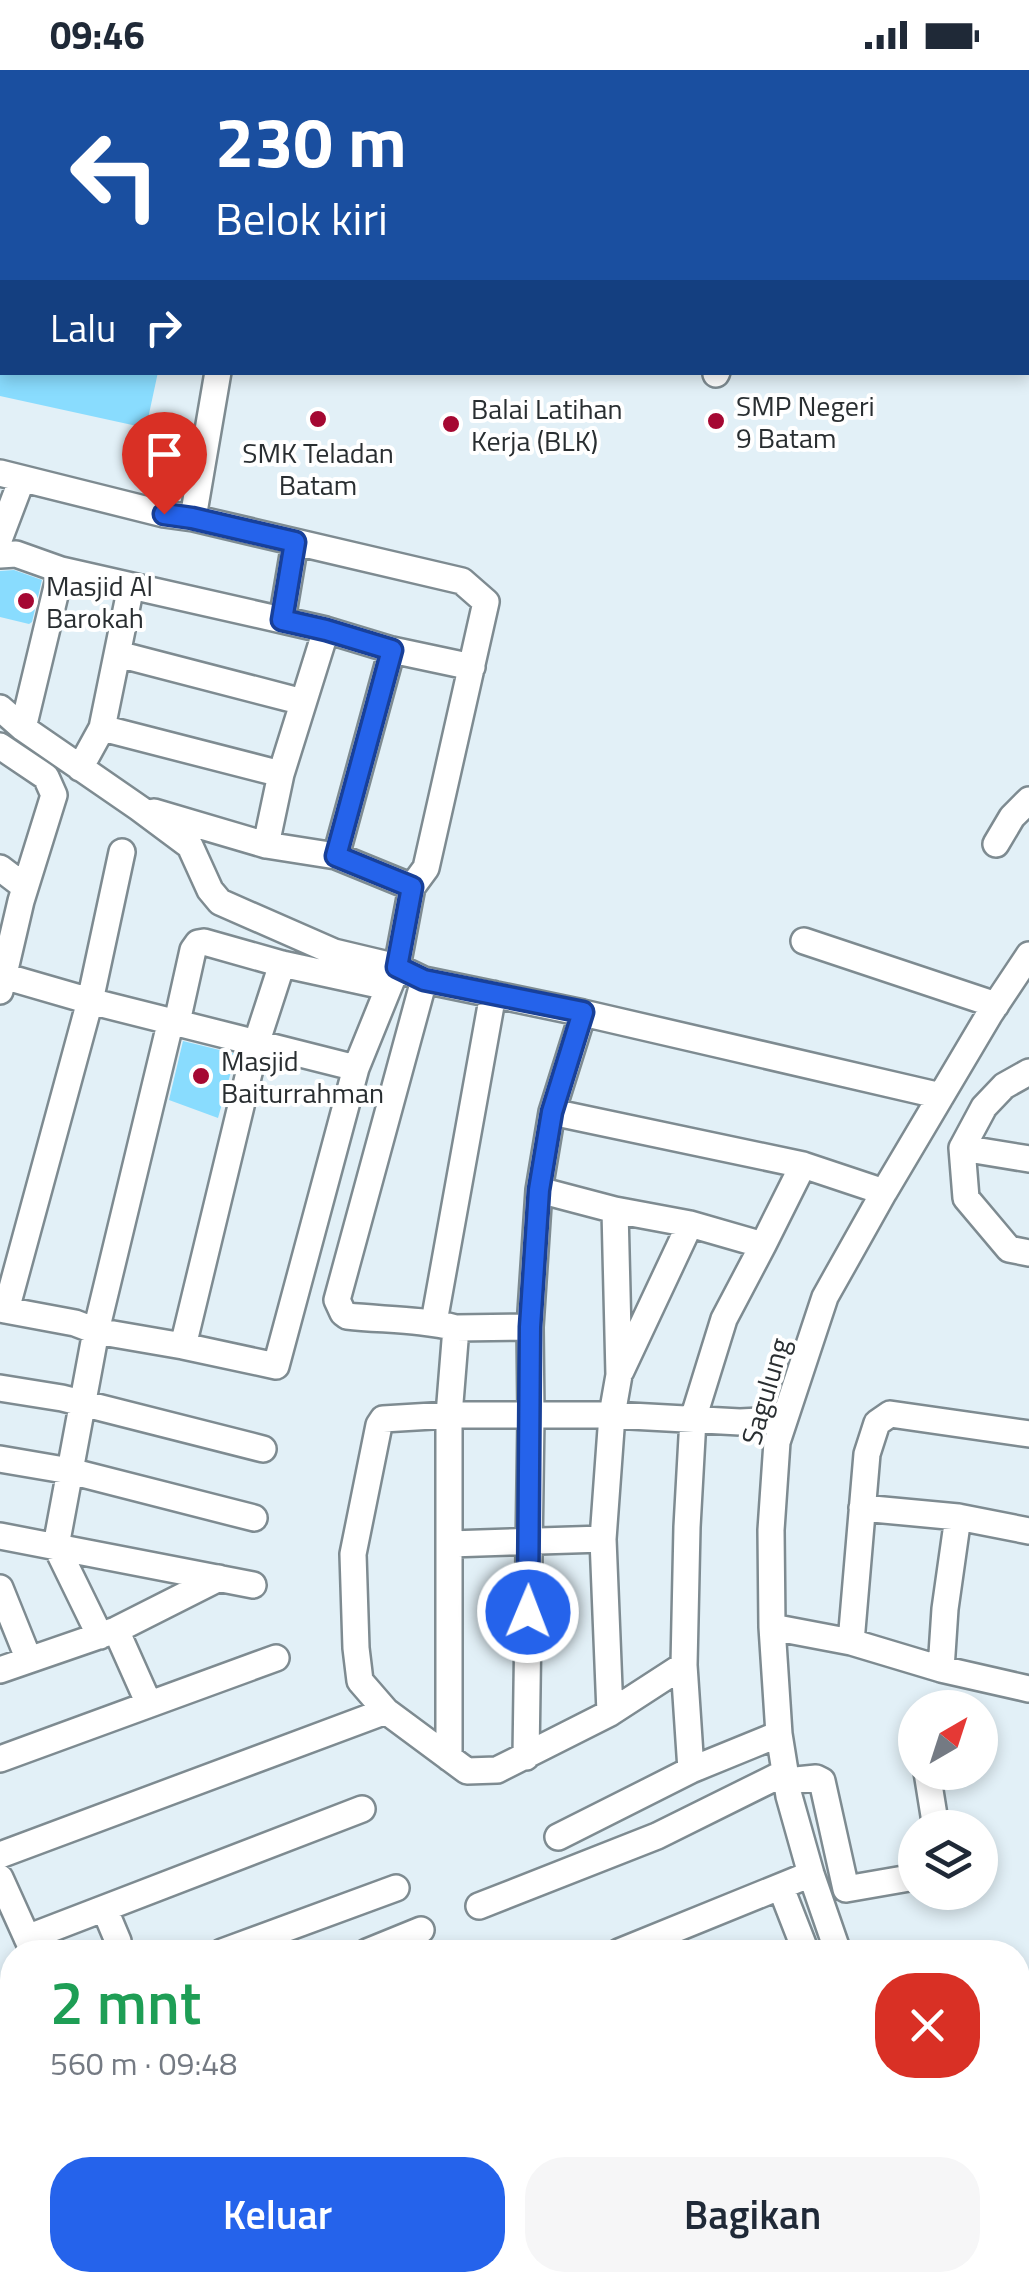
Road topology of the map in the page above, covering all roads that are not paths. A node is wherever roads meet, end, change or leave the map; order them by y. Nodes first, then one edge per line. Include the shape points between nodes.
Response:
1 (217, 375) edge
2 (11, 476) edge
3 (192, 518) junction
4 (0, 537) edge
5 (295, 542) junction
6 (0, 555) edge
7 (61, 570) junction
8 (131, 586) junction
9 (282, 620) junction
10 (326, 630) junction
11 (392, 650) junction
12 (118, 654) junction
13 (472, 667) junction
14 (303, 702) junction
15 (0, 708) edge
16 (23, 728) junction
17 (102, 728) junction
18 (0, 746) edge
19 (80, 768) junction
20 (282, 774) junction
21 (1029, 800) edge
22 (140, 808) junction
23 (996, 844) dead end
24 (266, 845) junction
25 (122, 852) dead end
26 (336, 856) junction
27 (0, 868) edge
28 (412, 887) junction
29 (15, 894) edge
30 (804, 941) dead end
31 (1029, 956) edge
32 (282, 964) junction
33 (393, 977) junction
34 (1, 980) edge
35 (424, 980) junction
36 (493, 994) junction
37 (90, 1001) junction
38 (996, 1004) junction
39 (583, 1012) junction
40 (174, 1021) junction
41 (256, 1044) junction
42 (356, 1068) junction
43 (1029, 1072) edge
44 (941, 1096) junction
45 (552, 1112) junction
46 (962, 1148) junction
47 (1029, 1159) edge
48 (802, 1165) junction
49 (539, 1190) junction
50 (884, 1192) junction
51 (615, 1210) junction
52 (690, 1224) junction
53 (762, 1245) junction
54 (1022, 1256) edge
55 (3, 1310) edge
56 (445, 1325) junction
57 (530, 1327) junction
58 (96, 1331) junction
59 (183, 1346) junction
60 (619, 1375) junction
61 (0, 1388) edge
62 (82, 1403) junction
63 (448, 1414) junction
64 (612, 1415) junction
65 (531, 1416) junction
66 (693, 1419) junction
67 (784, 1420) junction
68 (1029, 1434) edge
69 (263, 1449) dead end
70 (0, 1459) edge
71 (70, 1470) junction
72 (862, 1508) junction
73 (958, 1517) junction
74 (254, 1518) dead end
75 (1029, 1531) edge
76 (0, 1536) edge
77 (603, 1538) junction
78 (530, 1540) junction
79 (450, 1544) junction
80 (56, 1546) junction
81 (219, 1578) junction
82 (253, 1585) dead end
83 (0, 1588) edge
84 (772, 1627) junction
85 (108, 1633) junction
86 (851, 1642) junction
87 (276, 1658) dead end
88 (29, 1660) junction
89 (684, 1665) junction
90 (941, 1669) junction
91 (0, 1670) edge
92 (1029, 1689) edge
93 (149, 1704) junction
94 (386, 1711) junction
95 (610, 1712) junction
96 (778, 1734) junction
97 (526, 1757) junction
98 (449, 1758) junction
99 (0, 1759) edge
100 (691, 1770) junction
101 (785, 1777) junction
102 (362, 1809) dead end
103 (558, 1837) dead end
104 (0, 1855) edge
105 (0, 1878) edge
106 (898, 1880) edge
107 (815, 1886) junction
108 (396, 1888) dead end
109 (781, 1888) junction
110 (846, 1888) junction
111 (479, 1906) dead end
112 (105, 1910) junction
113 (421, 1930) dead end
114 (29, 1940) edge
115 (42, 1940) edge
116 (117, 1940) edge
117 (255, 1940) edge
118 (396, 1940) edge
119 (649, 1940) edge
120 (801, 1940) edge
121 (834, 1940) edge

1 - 3 street
2 - 3 street
2 - 4 street
3 - 5 street
5 - 9 street
5 - 13 street via 462,582 486,602
6 - 7 street
7 - 8 street
7 - 16 street
8 - 9 street
8 - 12 street
9 - 10 street
10 - 11 street
10 - 14 street
11 - 13 street
11 - 26 street
12 - 14 street
12 - 17 street
13 - 28 street via 426,868
14 - 20 street
15 - 16 street
16 - 19 street
17 - 19 street
17 - 20 street
18 - 29 street via 46,777 54,796
19 - 22 street
20 - 24 street
21 - 23 street
22 - 24 street
22 - 33 street via 190,846 220,902
24 - 26 street
25 - 37 street
26 - 28 street
27 - 29 street
28 - 33 street
29 - 34 street
30 - 38 street
31 - 38 street, Sagulung
32 - 33 street
32 - 40 street via 198,944
32 - 41 street
33 - 35 street
33 - 42 street
34 - 37 street
35 - 36 street
35 - 56 street via 337,1300 347,1316
36 - 39 street
36 - 56 street
37 - 40 street
37 - 55 street
38 - 44 street, Sagulung
39 - 44 street
39 - 45 street
40 - 41 street
40 - 58 street
41 - 42 street
41 - 59 street
42 - 59 street via 276,1366
43 - 46 street via 984,1107
44 - 50 street, Sagulung
45 - 48 street
45 - 49 street
46 - 47 street
46 - 54 street via 966,1198
48 - 50 street
48 - 53 street
49 - 51 street
49 - 57 street
50 - 67 street, Sagulung via 825,1297
51 - 52 street
51 - 60 street
52 - 53 street
52 - 60 street
53 - 66 street via 724,1319
55 - 58 street
56 - 57 street
56 - 63 street
57 - 65 street
58 - 59 street
58 - 62 street
60 - 64 street
61 - 62 street
62 - 69 street
62 - 71 street
63 - 65 street
63 - 79 street
63 - 94 street via 379,1424 353,1554 360,1681
64 - 65 street
64 - 66 street
64 - 77 street
65 - 78 street
66 - 67 street
66 - 89 street
67 - 84 street, Sagulung via 777,1442
68 - 72 street via 890,1414 877,1423 866,1454
70 - 71 street
71 - 74 street
71 - 80 street
72 - 73 street
72 - 86 street
73 - 75 street
73 - 90 street
76 - 80 street
77 - 78 street
77 - 95 street
78 - 79 street
78 - 97 street
79 - 98 street
80 - 81 street
80 - 85 street
81 - 82 street
81 - 85 street
83 - 88 street
84 - 86 street
84 - 96 street, Sagulung
85 - 88 street
85 - 93 street
86 - 90 street
87 - 93 street
88 - 91 street
89 - 95 street
89 - 100 street
90 - 92 street
93 - 99 street
94 - 98 street
94 - 104 street
95 - 97 street
96 - 100 street
96 - 101 street, Sagulung
97 - 98 street via 497,1770 467,1770
100 - 103 street
101 - 107 street, Sagulung
101 - 110 street via 822,1781
101 - 111 street
102 - 112 street
105 - 114 street
106 - 110 street
107 - 109 street
107 - 110 street
107 - 121 street, Sagulung
108 - 117 street
109 - 119 street
109 - 120 street
112 - 115 street
112 - 116 street
113 - 118 street

